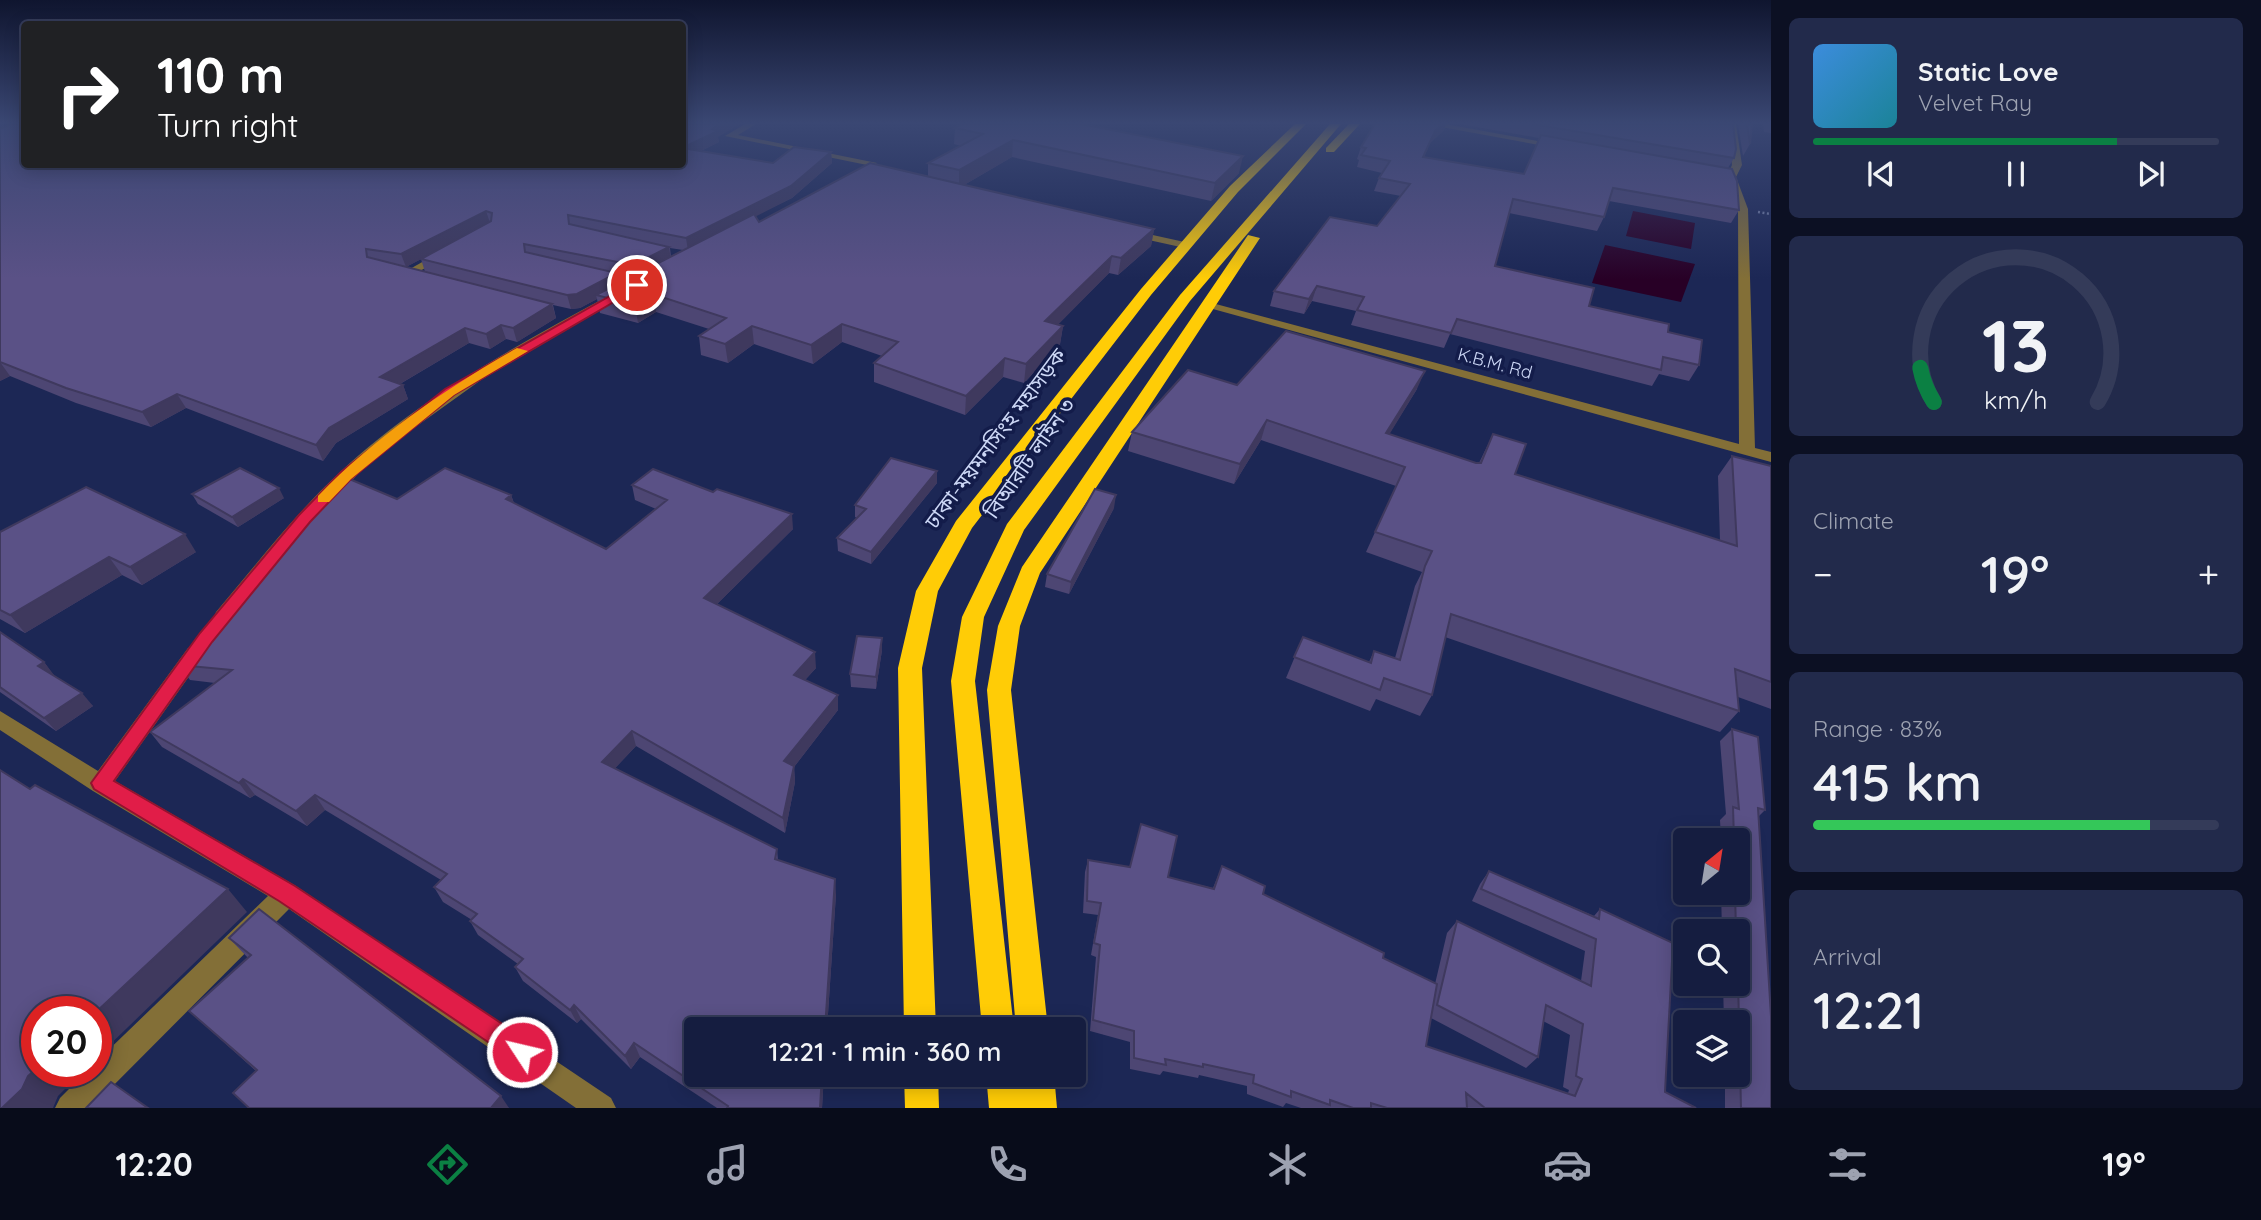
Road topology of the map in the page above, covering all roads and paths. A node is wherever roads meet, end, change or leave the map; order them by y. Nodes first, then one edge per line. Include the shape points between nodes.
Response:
1 (1248, 176) edge
2 (1291, 176) edge
3 (1307, 176) edge
4 (1725, 176) edge
5 (1731, 177) joint
6 (1119, 230) edge
7 (1185, 245) junction
8 (454, 248) edge
9 (433, 280) edge
10 (637, 285) edge
11 (1208, 306) junction
12 (1746, 450) junction
13 (1769, 461) edge
14 (0, 719) edge
15 (101, 783) junction
16 (287, 894) junction
17 (920, 1017) edge
18 (997, 1017) edge
19 (1031, 1017) edge
20 (921, 1087) edge
21 (1004, 1087) edge
22 (1038, 1087) edge
23 (70, 1108) edge
24 (601, 1108) edge
25 (922, 1108) edge
26 (1006, 1108) edge
27 (1040, 1108) edge

1 - 7 highway, ঢাকা-ময়মনসিংহ মহাসড়ক
2 - 18 highway, বিআরটি লাইন ৩ via 1185,298 1014,529 974,617 963,681
3 - 11 highway via 1270,215
4 - 5 street
5 - 12 street via 1743,209
6 - 7 street
7 - 17 highway, ঢাকা-ময়মনসিংহ মহাসড়ক via 963,526 927,591 910,668
8 - 9 street via 402,272
10 - 15 street via 571,316 450,392 346,475 210,633
11 - 12 street, K.B.M. Rd
11 - 19 highway via 1030,572 1009,626 999,690
12 - 13 street, K.B.M. Rd
14 - 15 street
15 - 16 street
16 - 23 street
16 - 24 street
20 - 25 highway
21 - 26 highway
22 - 27 highway

